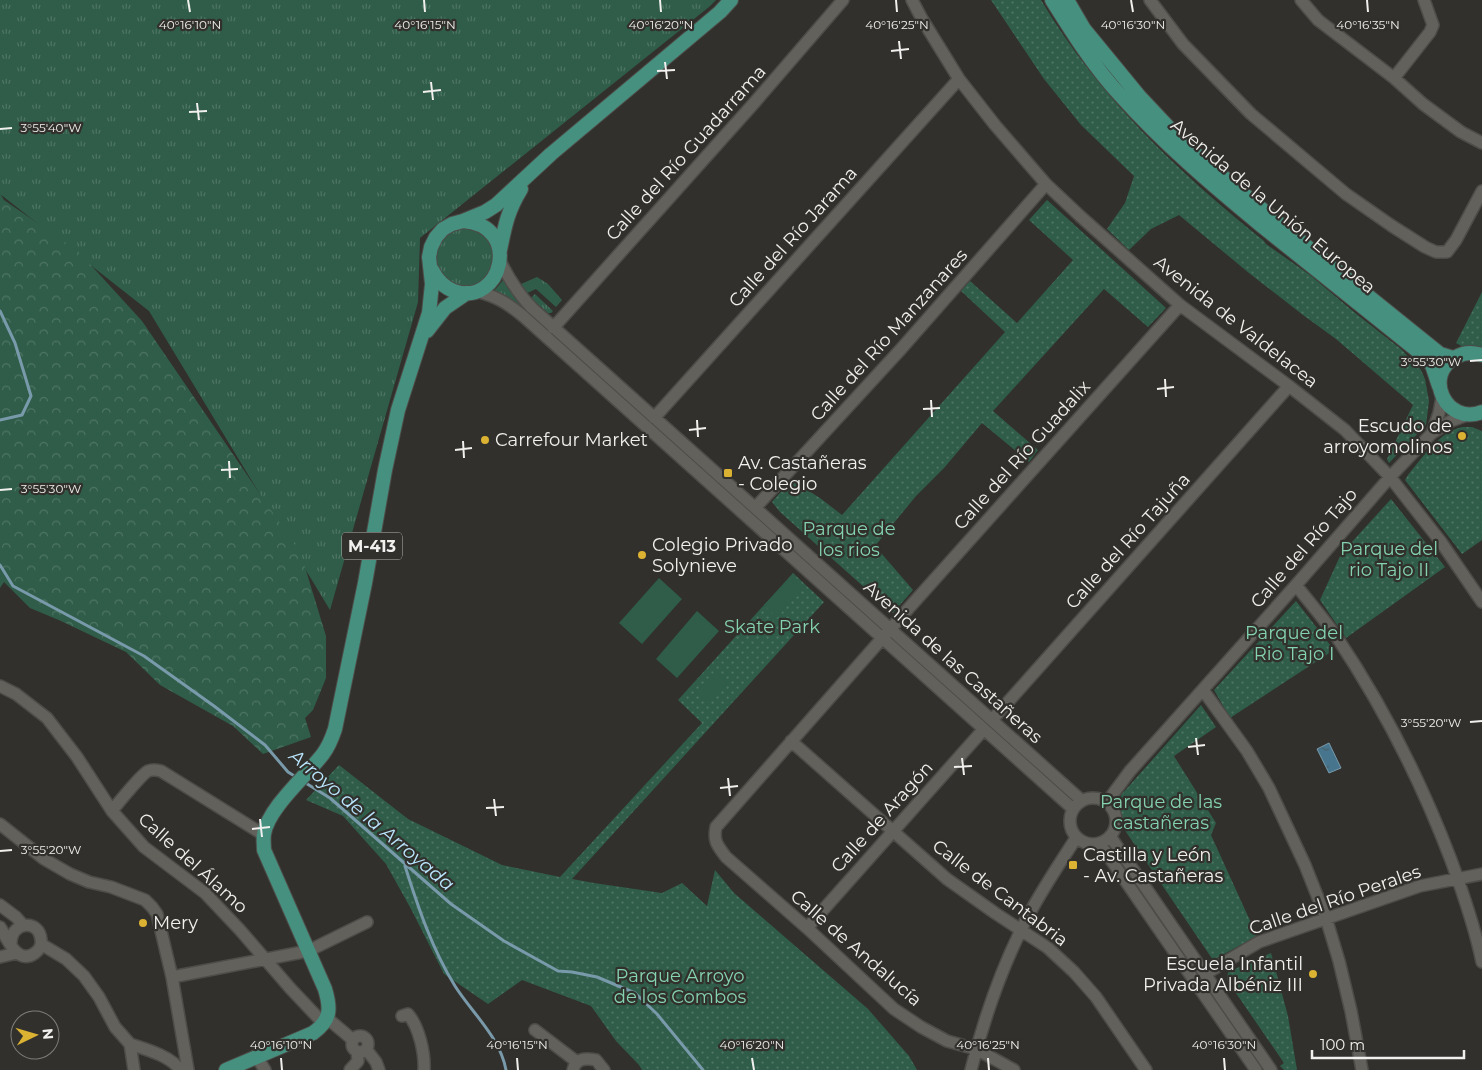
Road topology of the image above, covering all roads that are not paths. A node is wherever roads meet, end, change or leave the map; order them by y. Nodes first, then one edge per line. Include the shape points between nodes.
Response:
1 (731, 0) edge
2 (843, 0) edge
3 (912, 0) edge
4 (1052, 0) edge
5 (1067, 0) edge
6 (1150, 0) edge
7 (1301, 0) edge
8 (1424, 0) edge
9 (1394, 78) junction
10 (959, 79) junction
11 (1482, 143) edge
12 (528, 177) junction
13 (1046, 184) junction
14 (1482, 191) edge
15 (462, 221) junction
16 (500, 255) junction
17 (431, 268) junction
18 (472, 292) junction
19 (1180, 305) junction
20 (553, 328) junction
21 (422, 338) junction
22 (1482, 355) edge
23 (1453, 358) junction
24 (1289, 386) junction
25 (1441, 392) junction
26 (1475, 415) edge
27 (654, 418) junction
28 (1432, 432) junction
29 (1390, 477) junction
30 (756, 508) junction
31 (1296, 585) junction
32 (1482, 602) edge
33 (890, 629) junction
34 (882, 638) junction
35 (0, 686) edge
36 (1202, 690) junction
37 (992, 720) junction
38 (984, 729) junction
39 (791, 741) junction
40 (1082, 800) junction
41 (1107, 802) junction
42 (1072, 808) junction
43 (112, 811) junction
44 (0, 824) edge
45 (893, 830) junction
46 (264, 834) junction
47 (1110, 836) junction
48 (1076, 838) junction
49 (717, 844) joint
50 (1100, 844) junction
51 (1482, 874) edge
52 (1458, 878) junction
53 (0, 905) edge
54 (1326, 918) junction
55 (367, 922) dead end
56 (23, 925) junction
57 (0, 927) edge
58 (807, 928) junction
59 (1021, 930) junction
60 (41, 944) junction
61 (14, 948) junction
62 (308, 950) junction
63 (0, 957) edge
64 (266, 960) junction
65 (1482, 962) edge
66 (1205, 974) junction
67 (172, 977) junction
68 (402, 1016) dead end
69 (326, 1021) junction
70 (535, 1030) dead end
71 (130, 1044) junction
72 (976, 1049) junction
73 (361, 1050) junction
74 (256, 1056) junction
75 (575, 1066) edge
76 (134, 1070) edge
77 (180, 1070) edge
78 (188, 1070) edge
79 (226, 1070) edge
80 (264, 1070) edge
81 (350, 1070) edge
82 (380, 1070) edge
83 (424, 1070) edge
84 (604, 1070) edge
85 (971, 1070) edge
86 (1014, 1070) edge
87 (1146, 1070) edge
88 (1256, 1070) edge
89 (1271, 1070) edge
90 (1362, 1070) edge

1 - 12 main road, M-413
2 - 20 street, Calle del Río Guadarrama
3 - 10 street, Avenida de Valdelacea
4 - 25 main road, Avenida de la Unión Europea via 1074,36 1119,94 1172,149 1418,352 1432,365
5 - 23 main road, Avenida de la Unión Europea via 1090,37 1186,146 1440,354
6 - 14 street via 1183,44 1251,114 1346,194 1425,246 1436,252 1447,252
7 - 9 street via 1318,20
8 - 9 street via 1433,26
9 - 11 street via 1424,104
10 - 13 street, Avenida de Valdelacea
10 - 27 street, Calle del Río Jarama
12 - 15 main road, M-413 via 496,205
12 - 16 main road, M-413 via 506,219
13 - 19 street, Avenida de Valdelacea
13 - 30 street, Calle del Río Manzanares
15 - 16 main road via 477,223 489,231
15 - 17 main road, M-413 via 447,226 436,237 429,257
16 - 18 main road, M-413 via 498,271 492,280
16 - 20 street, Avenida de las Castañeras via 521,298
17 - 18 main road via 441,284 449,289
17 - 21 main road, M-413 via 429,313
18 - 21 main road, M-413 via 445,308
18 - 34 street, Avenida de las Castañeras via 509,304
19 - 24 street, Avenida de Valdelacea
19 - 33 street, Calle del Río Guadalix
20 - 27 street, Avenida de las Castañeras
21 - 46 main road, M-413 via 398,410 335,729 330,743 284,798
22 - 23 main road via 1468,353
23 - 25 main road via 1442,370
24 - 29 street, Avenida de Valdelacea via 1345,430
24 - 37 street, Calle del Río Tajuña
25 - 26 main road via 1448,406 1457,412
25 - 28 street, Calle del Río Tajo via 1439,414
26 - 28 street, Calle del Río Tajo via 1450,421
27 - 30 street, Avenida de las Castañeras
28 - 29 street, Calle del Río Tajo
29 - 31 street, Calle del Río Tajo
29 - 32 street, Avenida de Valdelacea via 1441,542
30 - 33 street, Avenida de las Castañeras
31 - 36 street, Calle del Río Tajo
31 - 52 street via 1336,636 1405,753
33 - 34 street, Calle del Río Guadalix
33 - 37 street, Avenida de las Castañeras
34 - 38 street, Avenida de las Castañeras
34 - 39 street, Calle del Río Guadalix
35 - 43 street, Calle del Álamo via 48,718
36 - 41 street, Calle del Río Tajo via 1130,771
36 - 54 street via 1247,751 1269,788
37 - 40 street, Avenida de las Castañeras
38 - 42 street, Avenida de las Castañeras
38 - 45 street, Calle de Aragón
39 - 45 street, Calle de Cantabria
39 - 49 street, Calle del Río Guadalix via 716,827 714,836
40 - 41 street via 1096,798
40 - 42 street
41 - 47 street via 1116,818
42 - 48 street via 1070,828
43 - 46 street via 141,776 155,770
43 - 64 street, Calle del Álamo via 144,847 205,893
44 - 67 street via 44,860 89,882 145,900 152,906 157,914
45 - 58 street, Calle de Aragón
45 - 59 street, Calle de Cantabria via 948,879
46 - 62 main road via 264,850
47 - 50 street
47 - 66 street
48 - 50 street via 1083,843
48 - 59 street
49 - 58 street, Calle de Andalucía via 726,857
50 - 88 street
51 - 52 street, Calle del Río Perales
52 - 54 street, Calle del Río Perales via 1420,886
52 - 65 street
53 - 56 street
54 - 66 street, Calle del Río Perales via 1259,942
54 - 90 street via 1351,1011
55 - 62 street
56 - 60 street via 38,930
56 - 61 street via 12,933
57 - 61 street
58 - 72 street, Calle de Andalucía via 894,1009 947,1041
59 - 72 street via 995,990
59 - 87 street, Calle de Cantabria via 1048,948 1074,972 1096,997
60 - 61 street via 27,956
60 - 71 street via 66,959 84,976
61 - 63 street
62 - 64 street
62 - 69 main road via 328,1000
64 - 67 street
64 - 69 street, Calle del Álamo
66 - 89 street
67 - 78 street
68 - 83 street via 408,1014 412,1018 423,1047
69 - 73 street, Calle del Álamo via 353,1040 357,1036 363,1037 367,1048
69 - 74 main road via 313,1034
70 - 75 street
71 - 76 street
71 - 77 street via 152,1051
72 - 85 street
72 - 86 street, Calle de Andalucía
73 - 81 street via 358,1062
73 - 82 street via 376,1062
74 - 79 main road
74 - 80 street
75 - 84 street via 584,1058 596,1060

